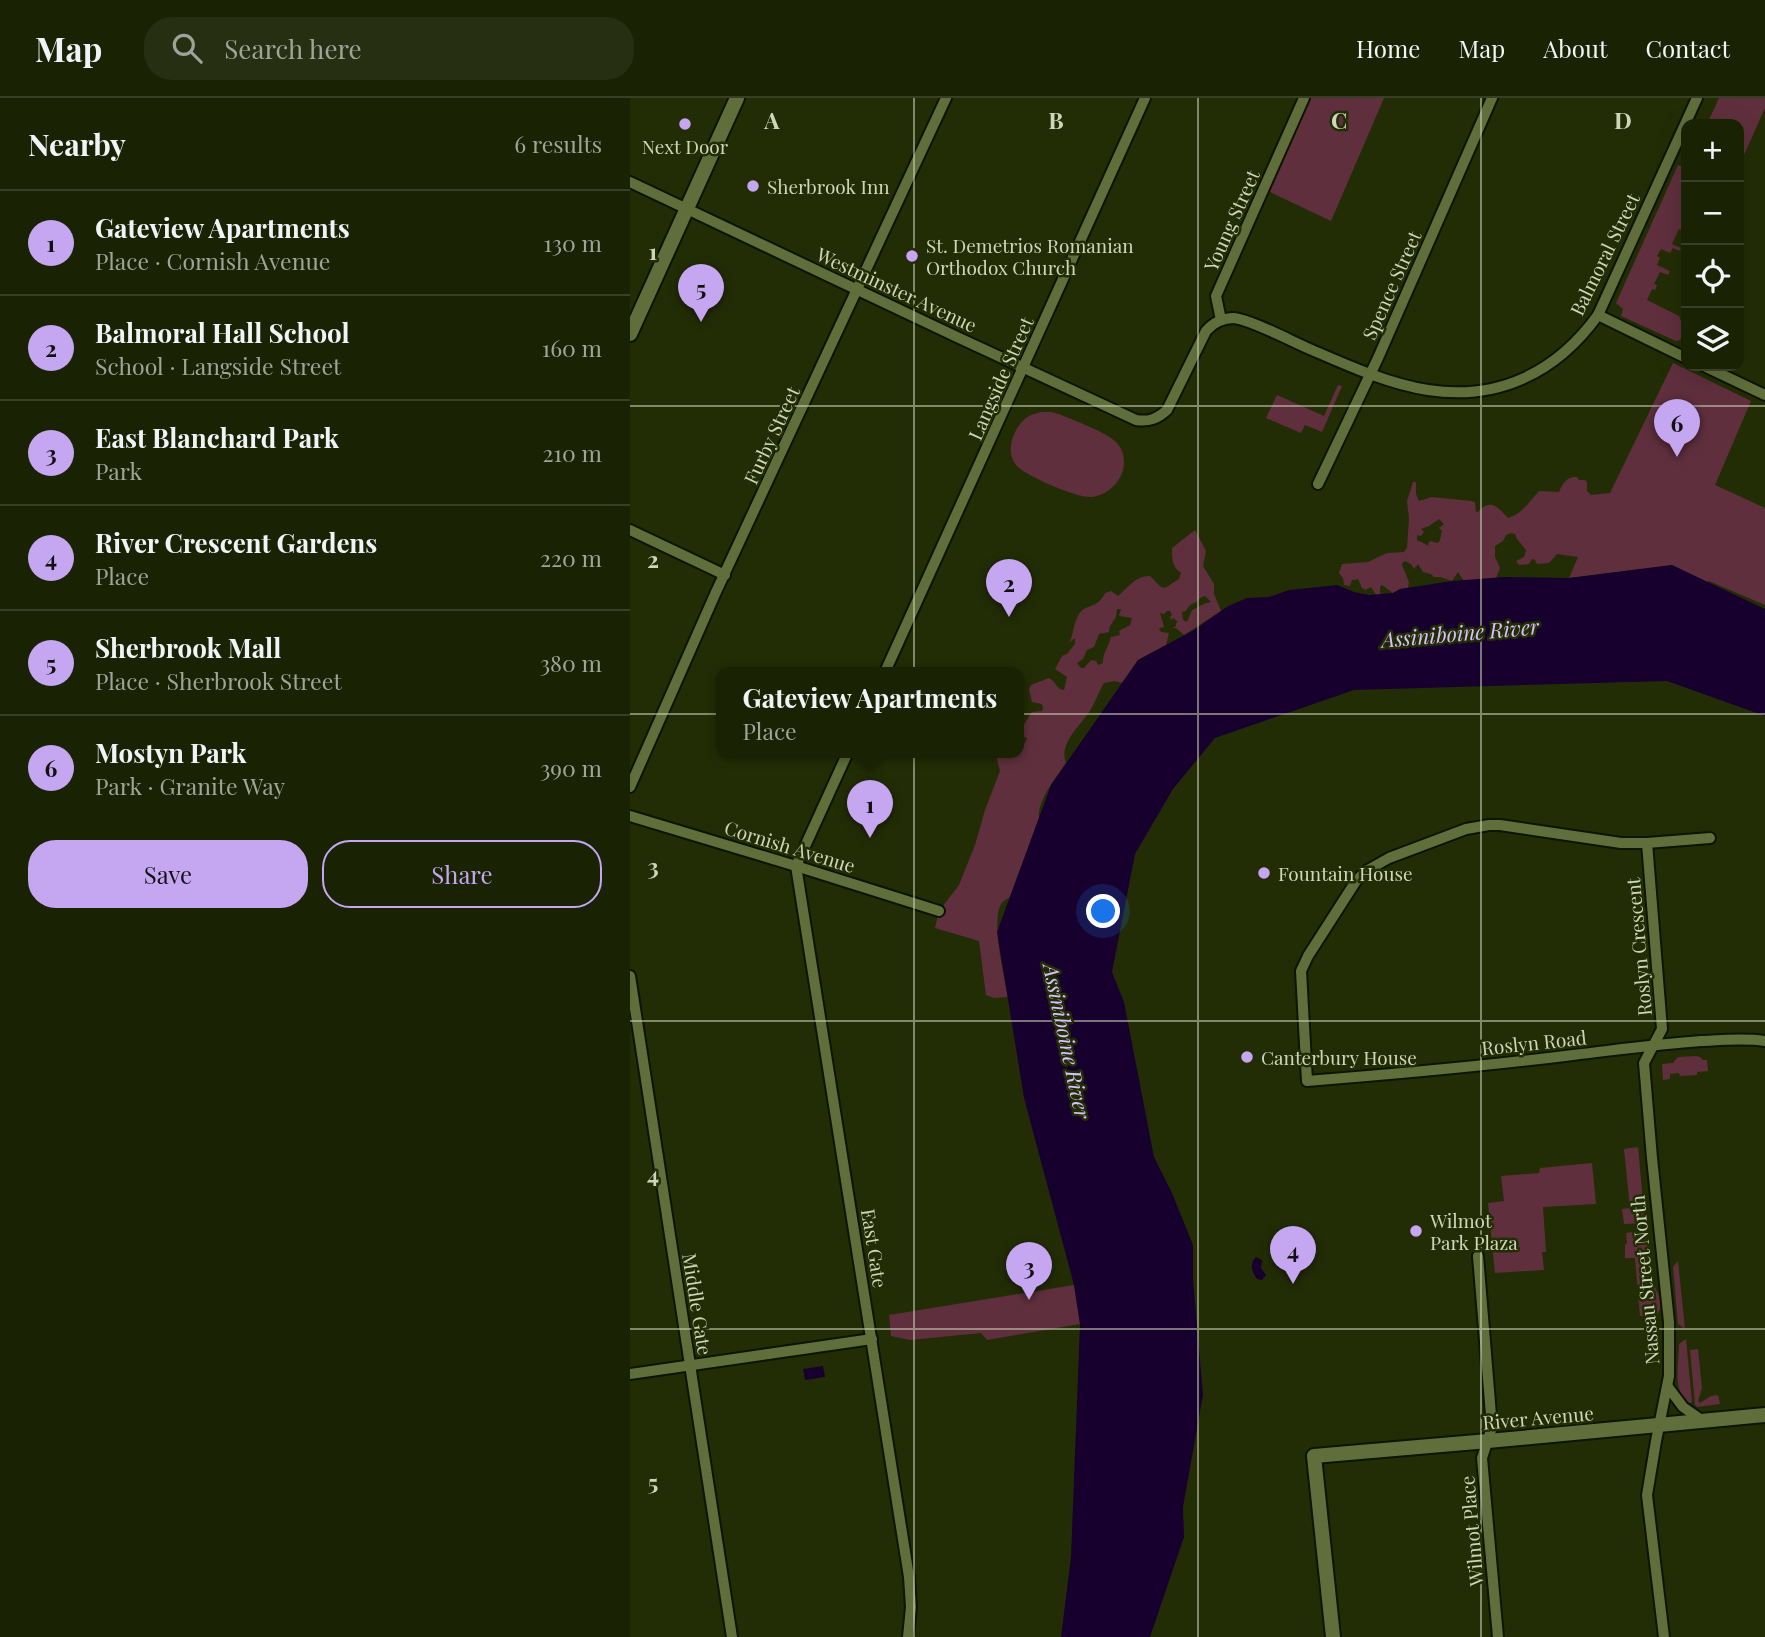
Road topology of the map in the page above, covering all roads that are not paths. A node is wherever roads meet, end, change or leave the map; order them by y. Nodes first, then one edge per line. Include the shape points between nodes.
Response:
1 (737, 98) edge
2 (946, 98) edge
3 (1145, 98) edge
4 (1304, 98) edge
5 (1492, 98) edge
6 (1697, 98) edge
7 (630, 182) edge
8 (687, 209) junction
9 (858, 289) junction
10 (1598, 315) junction
11 (1221, 320) junction
12 (630, 334) edge
13 (1681, 356) edge
14 (1024, 368) junction
15 (1715, 371) edge
16 (1371, 373) junction
17 (1765, 394) edge
18 (1318, 484) dead end
19 (630, 530) edge
20 (725, 575) junction
21 (887, 667) edge
22 (845, 758) edge
23 (630, 788) edge
24 (630, 816) edge
25 (1710, 838) dead end
26 (1647, 843) junction
27 (796, 866) junction
28 (939, 911) dead end
29 (630, 976) edge
30 (1765, 1041) edge
31 (1653, 1045) junction
32 (1478, 1256) dead end
33 (872, 1339) junction
34 (690, 1365) junction
35 (630, 1374) edge
36 (1668, 1387) junction
37 (1765, 1415) edge
38 (1703, 1421) junction
39 (1659, 1424) junction
40 (1488, 1441) junction
41 (732, 1637) edge
42 (908, 1637) edge
43 (1333, 1637) edge
44 (1498, 1637) edge
45 (1664, 1637) edge

1 - 8 street
2 - 9 street, Furby Street
3 - 14 street, Langside Street
4 - 11 street, Young Street via 1216,296
5 - 16 street, Spence Street
6 - 10 street, Balmoral Street
7 - 8 street, Westminster Avenue
8 - 9 street, Westminster Avenue
8 - 12 street
9 - 14 street, Westminster Avenue
9 - 20 street, Furby Street
10 - 13 street
10 - 16 street, Balmoral Street via 1557,359 1509,384 1442,392
11 - 14 street, Westminster Avenue via 1202,337 1167,410 1151,420 1136,420
11 - 16 street, Balmoral Street via 1240,320
14 - 21 street, Langside Street
15 - 17 street
16 - 18 street, Spence Street
19 - 20 street
20 - 23 street, Furby Street
22 - 27 street
24 - 27 street, Cornish Avenue
25 - 26 street
26 - 31 street, Roslyn Crescent via 1662,1029
26 - 31 street, Roslyn Road via 1510,826 1466,829 1366,871 1301,971 1307,1081
27 - 28 street, Cornish Avenue
27 - 33 street, East Gate
29 - 34 street, Middle Gate
30 - 31 street, Roslyn Road
31 - 36 street, Nassau Street North via 1644,1063 1669,1322
32 - 40 street, Wilmot Place via 1492,1427
33 - 34 street
33 - 42 street, East Gate via 909,1577
34 - 35 street
34 - 41 street, Middle Gate
36 - 38 street via 1683,1407
36 - 39 street, Nassau Street North
37 - 38 street, River Avenue
38 - 39 street, River Avenue
39 - 40 street, River Avenue
39 - 45 street, Nassau Street North via 1647,1495
40 - 43 street, River Avenue via 1314,1456
40 - 44 street, Wilmot Place via 1482,1458

